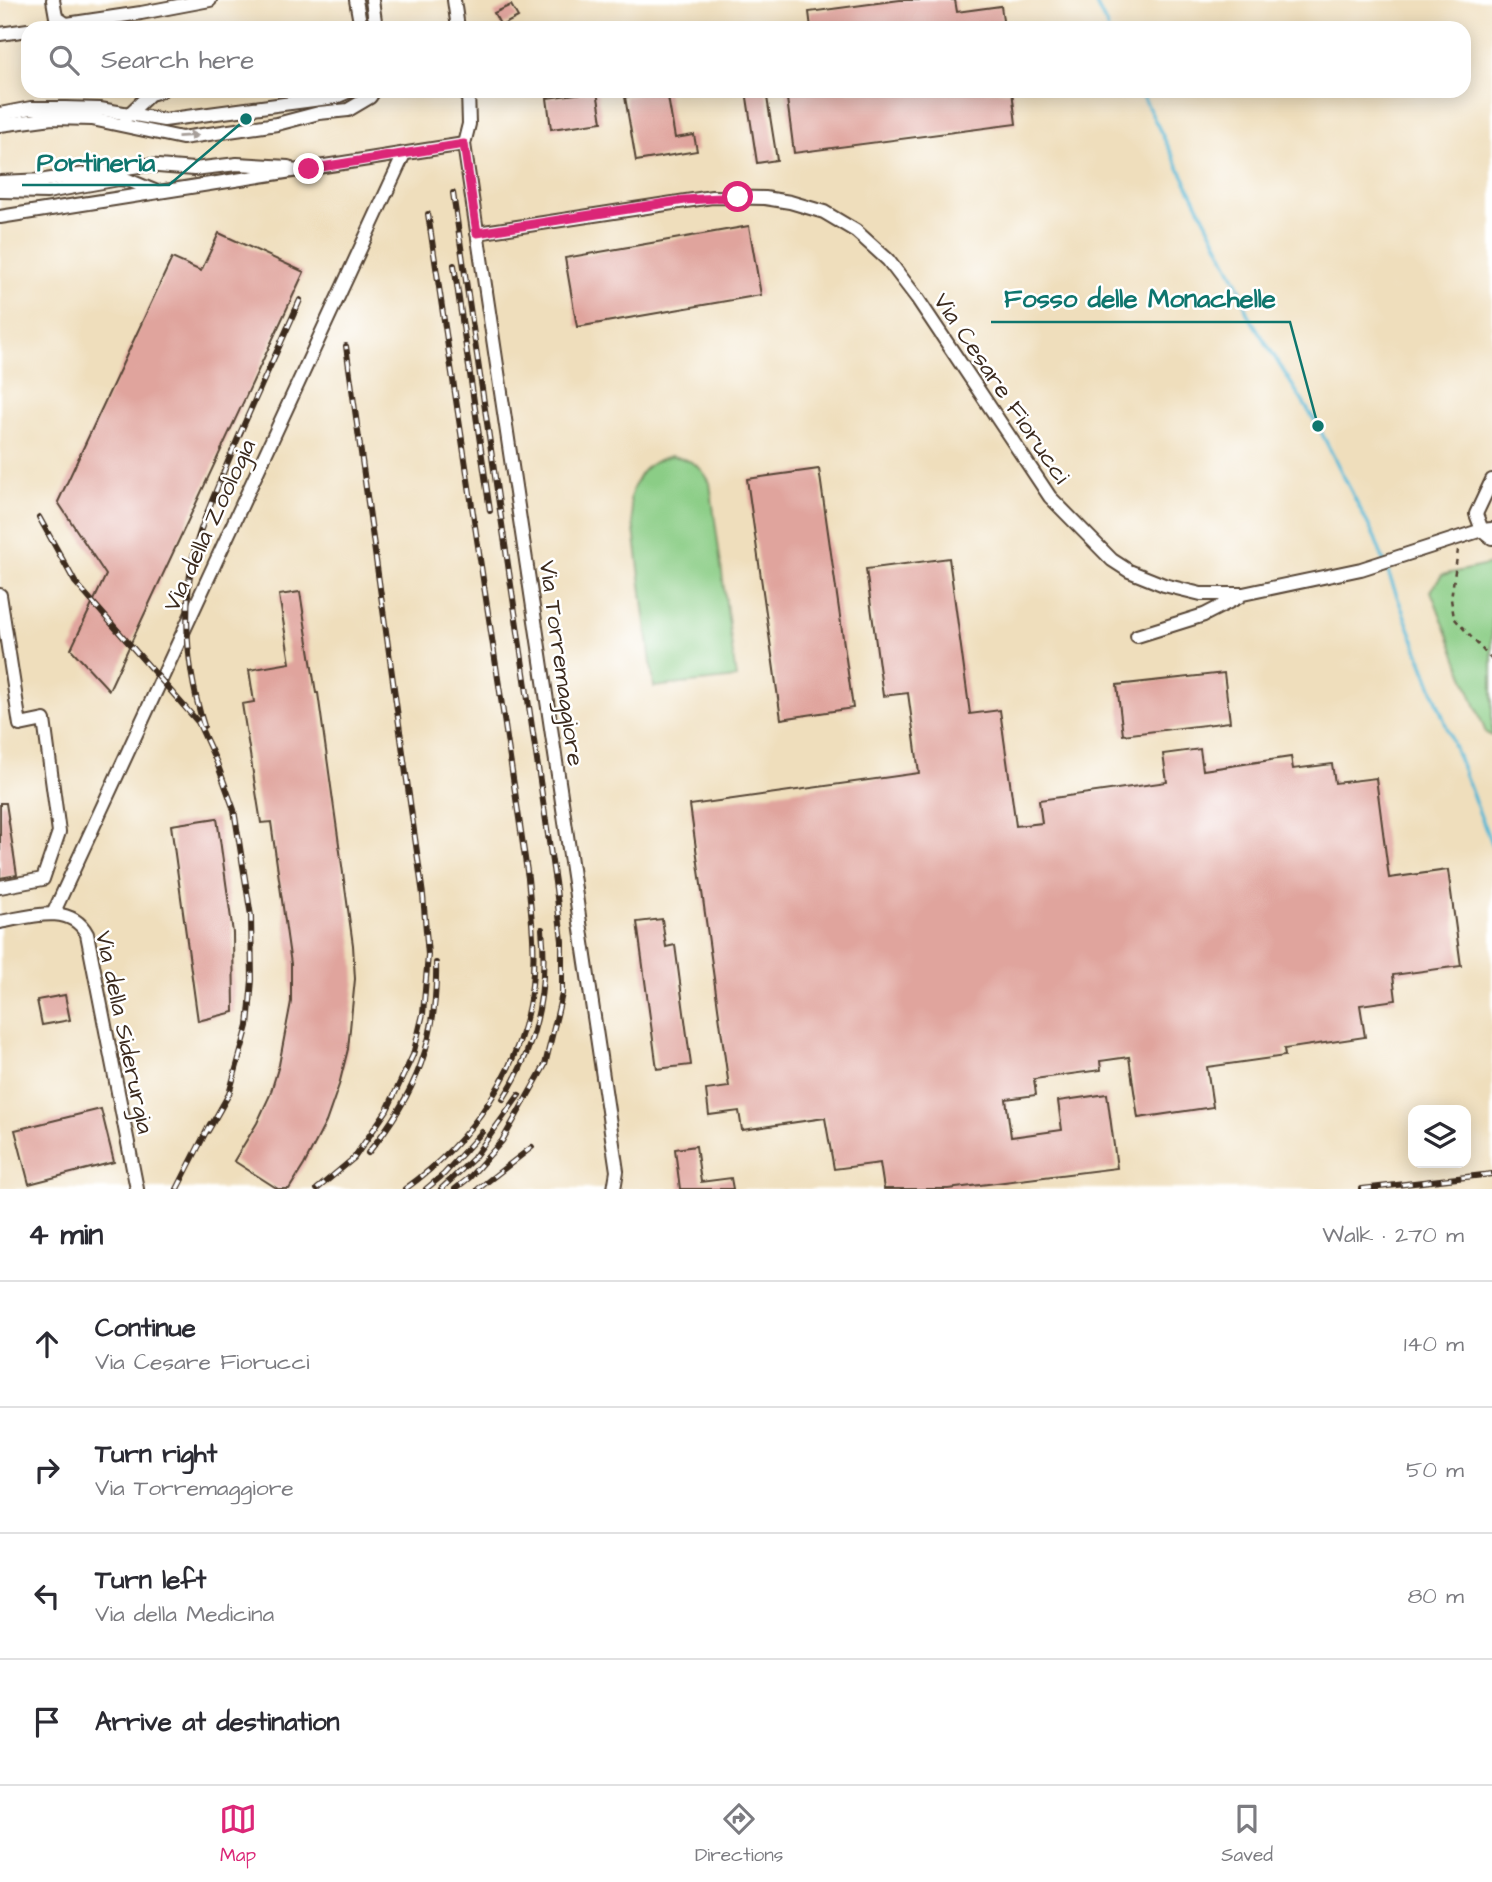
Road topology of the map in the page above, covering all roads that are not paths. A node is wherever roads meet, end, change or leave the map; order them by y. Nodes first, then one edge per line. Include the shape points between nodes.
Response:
1 (53, 0) edge
2 (130, 0) edge
3 (210, 0) edge
4 (356, 0) edge
5 (372, 0) edge
6 (454, 0) edge
7 (132, 14) junction
8 (62, 21) edge
9 (86, 21) edge
10 (360, 21) edge
11 (375, 21) edge
12 (457, 21) edge
13 (21, 31) edge
14 (0, 34) edge
15 (133, 98) edge
16 (145, 98) edge
17 (328, 98) edge
18 (368, 98) edge
19 (469, 98) edge
20 (0, 114) edge
21 (130, 116) junction
22 (112, 117) junction
23 (0, 125) edge
24 (464, 144) junction
25 (404, 154) junction
26 (309, 169) junction
27 (0, 182) edge
28 (0, 191) edge
29 (158, 193) junction
30 (0, 217) edge
31 (477, 233) junction
32 (1492, 480) edge
33 (1489, 532) edge
34 (1246, 593) junction
35 (0, 595) edge
36 (1137, 635) dead end
37 (0, 887) edge
38 (53, 914) junction
39 (0, 922) edge
40 (137, 1189) edge
41 (614, 1189) edge

1 - 8 street via 56,17
2 - 7 street
3 - 7 street
4 - 10 street
5 - 11 street
6 - 12 street
7 - 9 street
13 - 14 street
15 - 22 street
16 - 21 street
17 - 21 street via 190,118
22 -> 18 street via 182,138 348,110
19 - 24 street, Via Torremaggiore
20 - 22 street via 31,108 100,109
21 - 22 street
22 - 23 street
24 - 25 street
24 - 31 street, Via Torremaggiore
25 - 26 street
25 - 38 street, Via della Zoologia
26 - 27 street via 146,165
26 - 29 street
28 - 29 street via 47,192 118,179
29 - 30 street
31 - 34 street, Via Cesare Fiorucci via 712,197 765,198 824,212 856,231 888,260 1050,497 1092,542 1129,572 1155,582 1201,594
31 - 41 street, Via Torremaggiore via 617,1171
32 - 33 street via 1476,514
33 - 34 street, Via Cesare Fiorucci via 1461,536 1361,569
34 - 36 street via 1204,615
35 - 37 street via 20,725 44,720 59,831 43,879
38 - 39 street
38 - 40 street, Via della Siderurgia via 75,919 87,934

